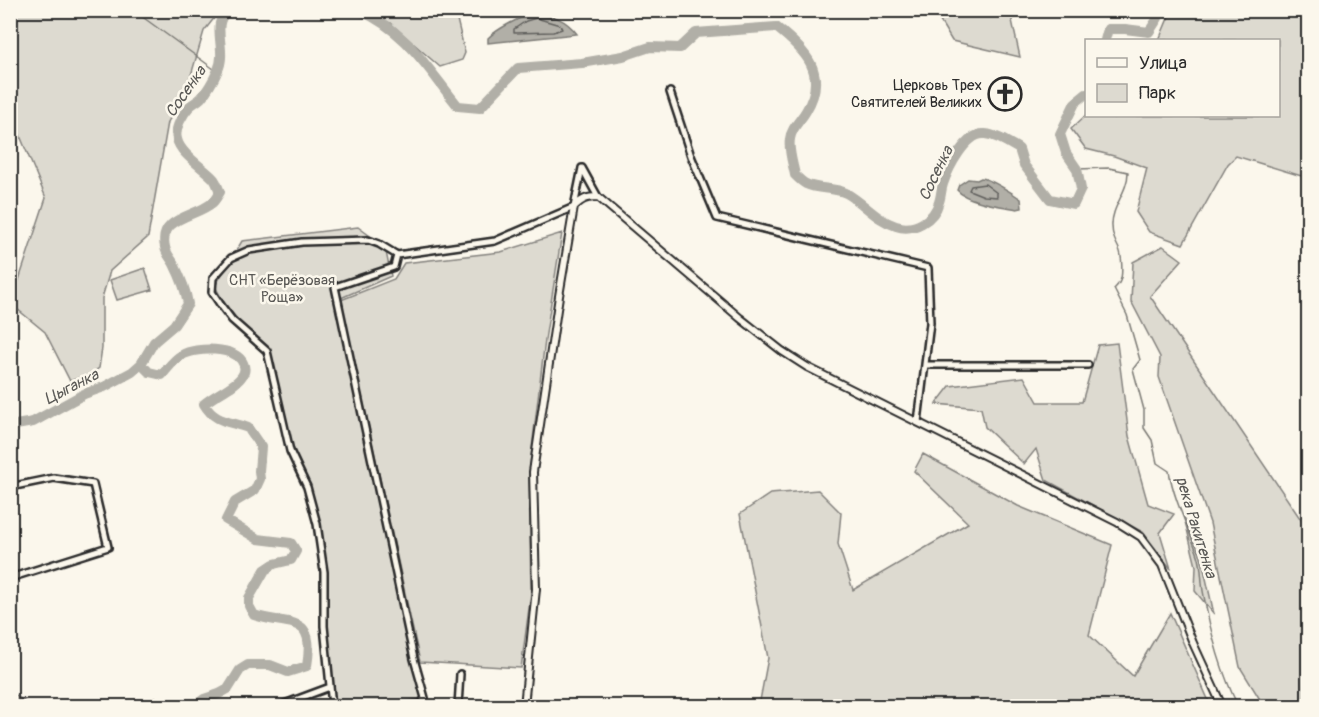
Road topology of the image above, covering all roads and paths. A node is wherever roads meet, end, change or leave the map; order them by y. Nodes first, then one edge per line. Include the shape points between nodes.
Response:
1 (670, 92) dead end
2 (598, 197) junction
3 (574, 207) junction
4 (397, 255) junction
5 (925, 365) junction
6 (1088, 365) dead end
7 (918, 422) junction
8 (10, 487) edge
9 (10, 578) edge
10 (460, 674) dead end
11 (330, 687) junction
12 (279, 706) edge
13 (332, 706) edge
14 (400, 706) edge
15 (458, 706) edge
16 (524, 706) edge
17 (1222, 706) edge

1 - 5 street via 717,218 927,268 930,323
2 - 3 street via 581,200
2 - 3 street via 582,168
2 - 7 street via 782,351
3 - 4 street via 495,241
3 - 16 street via 533,472 536,589
4 - 11 street via 368,240 302,242 249,250 231,258 213,278 213,292 220,304 267,351 290,451 307,487 324,572
4 - 14 street via 394,267 334,288 425,698 421,704
5 - 6 street
5 - 7 street
7 - 17 street via 1142,537 1162,565
8 - 9 street via 54,478 93,484 108,547
10 - 15 street
11 - 12 street
11 - 13 street

